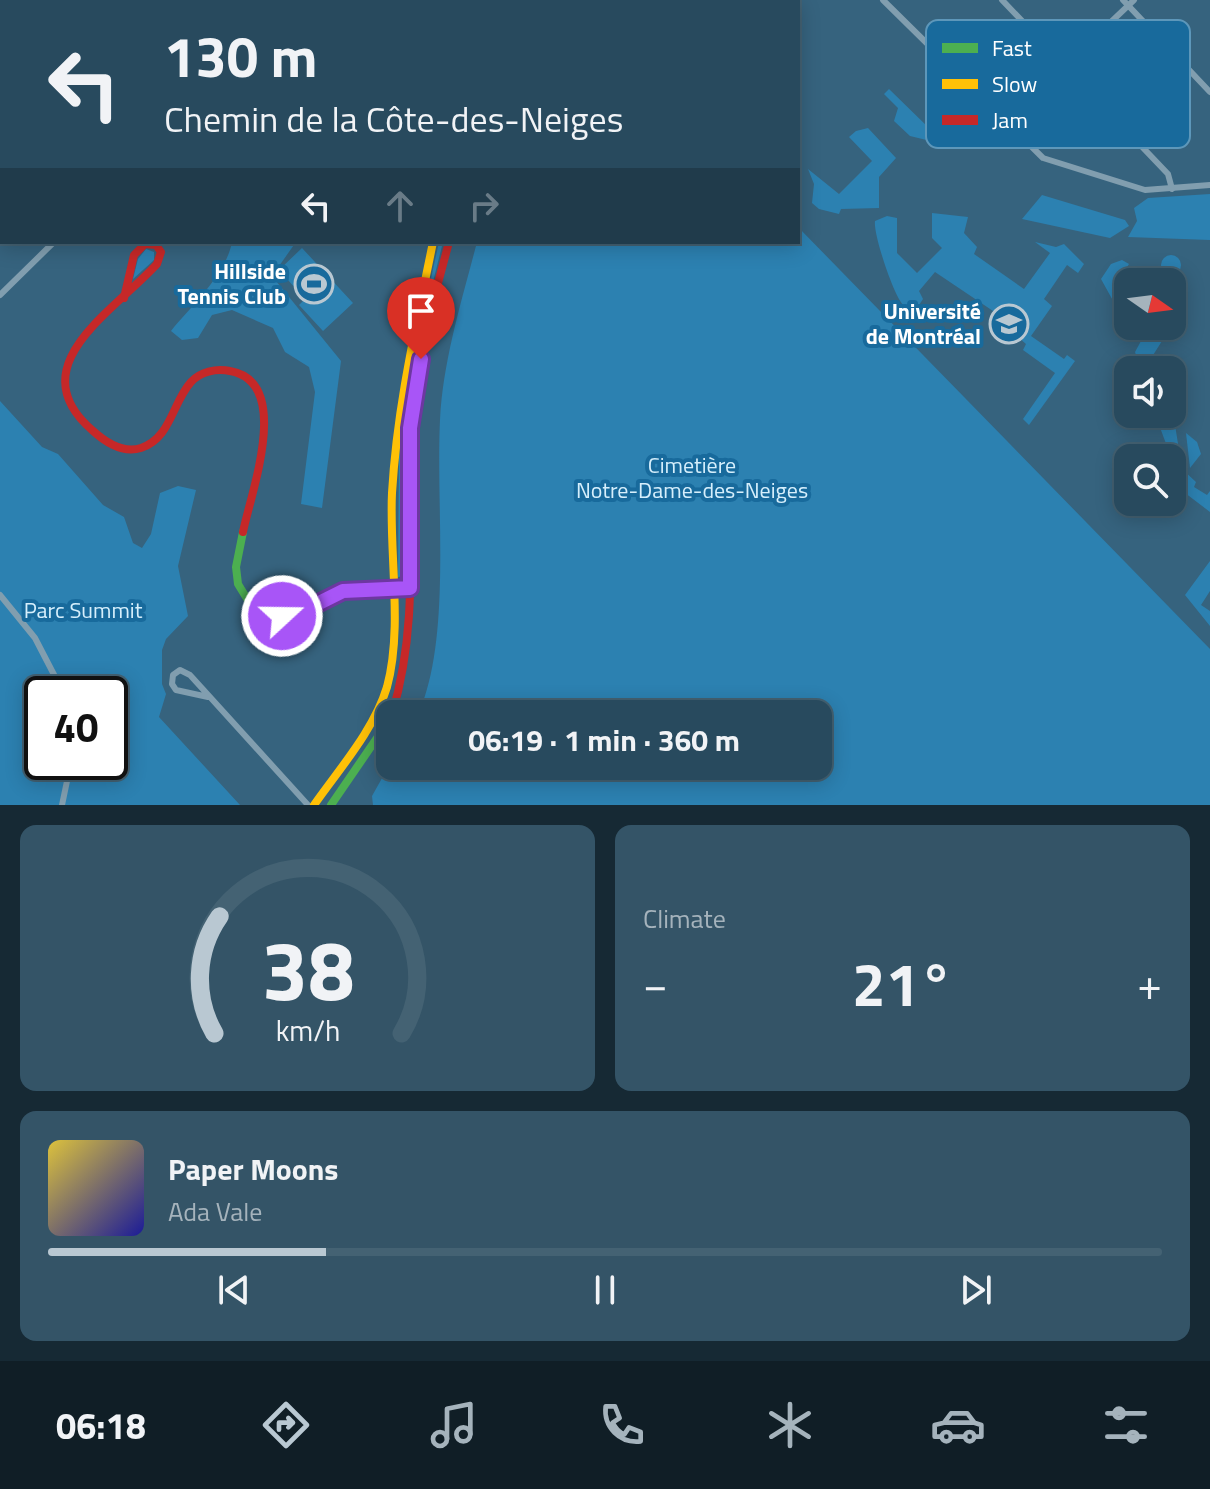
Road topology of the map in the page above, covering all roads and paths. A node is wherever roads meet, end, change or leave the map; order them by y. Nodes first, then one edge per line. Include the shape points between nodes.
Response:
1 (883, 0) edge
2 (1002, 0) edge
3 (1128, 2) edge
4 (1021, 20) edge
5 (1110, 20) edge
6 (1144, 20) edge
7 (926, 43) edge
8 (1190, 70) edge
9 (1210, 92) edge
10 (1035, 148) edge
11 (1143, 148) edge
12 (1210, 185) edge
13 (1172, 189) junction
14 (52, 244) edge
15 (433, 244) edge
16 (449, 244) edge
17 (0, 295) edge
18 (124, 298) junction
19 (393, 588) junction
20 (410, 588) junction
21 (0, 595) edge
22 (55, 676) edge
23 (208, 697) junction
24 (395, 700) edge
25 (376, 739) edge
26 (67, 780) edge
27 (62, 805) edge
28 (311, 805) edge
29 (331, 805) edge

1 - 7 street
2 - 4 street
3 - 5 street
3 - 6 street
8 - 9 street
10 - 13 street via 1049,161 1141,189
11 - 13 street via 1168,174
12 - 13 street
14 - 17 street
15 - 19 main road via 397,417
16 - 20 main road via 412,409
18 - 18 main road via 159,261 161,252 155,244 136,252
18 - 19 main road via 65,361 63,390 80,419 123,449 156,440 192,379 217,370 242,375 256,387 266,411 236,563 244,596 265,613 287,616 343,591
19 - 20 main road
19 - 28 main road via 392,654 382,703
20 - 24 main road via 406,657
21 - 22 street via 35,638
23 - 23 street via 185,671 173,675 176,690
23 - 28 street
25 - 29 main road
26 - 27 street

